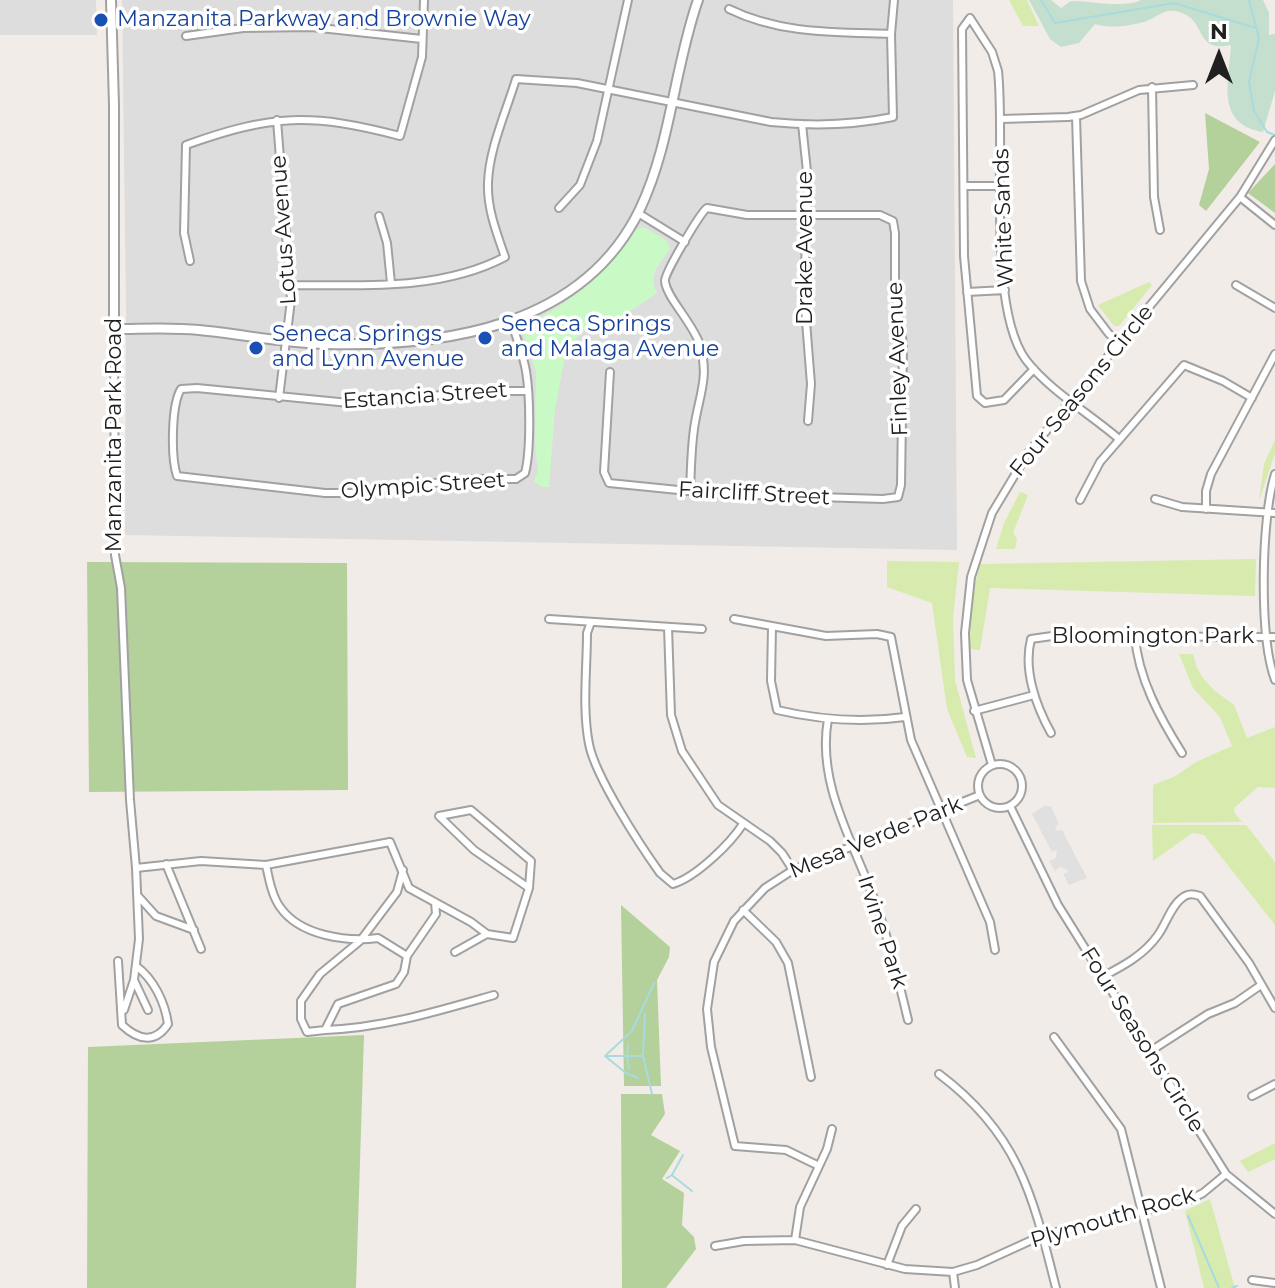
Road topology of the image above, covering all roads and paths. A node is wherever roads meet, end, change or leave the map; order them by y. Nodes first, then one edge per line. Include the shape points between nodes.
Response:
1 (424, 0) edge
2 (628, 0) edge
3 (698, 0) edge
4 (894, 0) edge
5 (110, 1) edge
6 (729, 9) dead end
7 (891, 34) junction
8 (186, 36) dead end
9 (422, 39) junction
10 (1193, 85) dead end
11 (1152, 87) junction
12 (608, 88) junction
13 (671, 101) junction
14 (1076, 116) junction
15 (1001, 119) junction
16 (277, 120) junction
17 (802, 124) junction
18 (1274, 144) edge
19 (964, 186) junction
20 (1002, 186) junction
21 (1240, 197) junction
22 (559, 208) dead end
23 (638, 213) junction
24 (807, 214) junction
25 (379, 216) dead end
26 (1275, 225) edge
27 (1160, 230) dead end
28 (685, 242) junction
29 (190, 261) dead end
30 (391, 283) junction
31 (290, 285) junction
32 (1236, 285) dead end
33 (1005, 290) junction
34 (967, 292) junction
35 (1275, 308) edge
36 (511, 322) junction
37 (114, 329) junction
38 (286, 341) junction
39 (1120, 342) junction
40 (1275, 354) edge
41 (1034, 369) junction
42 (610, 372) dead end
43 (527, 391) junction
44 (279, 398) junction
45 (1252, 398) junction
46 (1071, 401) junction
47 (808, 421) dead end
48 (1119, 439) junction
49 (1275, 474) edge
50 (177, 476) joint
51 (690, 491) junction
52 (898, 497) joint
53 (1155, 499) dead end
54 (1080, 500) dead end
55 (1206, 509) junction
56 (1266, 513) junction
57 (1275, 513) edge
58 (549, 619) dead end
59 (734, 619) dead end
60 (591, 622) junction
61 (772, 626) junction
62 (668, 627) junction
63 (702, 629) dead end
64 (1135, 636) junction
65 (1265, 636) junction
66 (1275, 637) edge
67 (1275, 680) edge
68 (1034, 695) junction
69 (974, 711) junction
70 (905, 717) junction
71 (828, 719) junction
72 (1051, 733) dead end
73 (1182, 753) dead end
74 (992, 765) junction
75 (980, 795) junction
76 (1010, 806) junction
77 (941, 811) junction
78 (743, 824) junction
79 (852, 846) junction
80 (166, 864) junction
81 (266, 865) junction
82 (136, 868) junction
83 (403, 870) junction
84 (793, 870) junction
85 (529, 888) junction
86 (138, 896) junction
87 (435, 902) junction
88 (743, 910) junction
89 (194, 930) junction
90 (487, 934) junction
91 (360, 941) junction
92 (201, 949) dead end
93 (995, 950) dead end
94 (455, 952) dead end
95 (407, 956) junction
96 (118, 961) dead end
97 (136, 966) junction
98 (1102, 977) junction
99 (134, 980) junction
100 (1261, 985) junction
101 (494, 995) dead end
102 (1275, 1008) edge
103 (124, 1010) dead end
104 (148, 1010) dead end
105 (908, 1020) dead end
106 (325, 1030) junction
107 (1054, 1037) dead end
108 (1149, 1052) junction
109 (939, 1074) dead end
110 (811, 1077) dead end
111 (1275, 1084) edge
112 (1252, 1096) dead end
113 (832, 1129) dead end
114 (819, 1166) junction
115 (1226, 1174) junction
116 (916, 1209) dead end
117 (1144, 1212) junction
118 (1275, 1214) edge
119 (1043, 1235) junction
120 (795, 1240) junction
121 (715, 1246) dead end
122 (887, 1265) junction
123 (953, 1272) junction
124 (1252, 1280) dead end
125 (1275, 1283) edge
126 (955, 1288) edge
127 (1056, 1288) edge
128 (1161, 1288) edge

1 - 9 street
2 - 12 street
3 - 13 street
4 - 7 street
5 - 37 street, Manzanita Park Road
6 - 7 street via 792,30
7 - 17 street via 893,117
8 - 9 street via 311,27
9 - 16 street via 420,68 400,136 331,121
10 - 11 street
11 - 14 street
11 - 27 street via 1154,197
12 - 13 street
12 - 22 street via 587,169
12 - 30 street via 516,79 489,166 495,228 505,257 453,277
13 - 17 street
13 - 23 street via 654,174
14 - 15 street
14 - 39 street via 1081,281 1090,309
15 - 19 street, White Sands via 996,62 970,18 962,29
15 - 20 street, White Sands
16 - 29 street via 186,145 184,233
16 - 31 street, Lotus Avenue
17 - 24 street, Drake Avenue
18 - 21 street, Four Seasons Circle
19 - 20 street
19 - 34 street
20 - 33 street, White Sands
21 - 26 street
21 - 39 street, Four Seasons Circle
23 - 28 street
23 - 36 street via 595,270 546,306
24 - 28 street via 747,215 707,208
24 - 47 street, Drake Avenue
24 - 52 street, Finley Avenue via 880,215 893,221 903,345
25 - 30 street
28 - 51 street via 664,280 695,331 704,366
30 - 31 street
31 - 38 street, Lotus Avenue
32 - 35 street
33 - 34 street
33 - 41 street, White Sands via 1011,332
34 - 41 street via 979,399 1004,400
36 - 38 street via 411,341
36 - 43 street
37 - 38 street via 173,328
37 - 82 street, Manzanita Park Road via 115,555
38 - 44 street, Lotus Avenue
39 - 46 street, Four Seasons Circle
40 - 45 street
41 - 46 street, White Sands
42 - 51 street, Faircliff Street via 604,472 609,483
43 - 44 street, Estancia Street via 377,403
43 - 50 street, Olympic Street via 528,462 516,479 325,493
44 - 50 street, Estancia Street via 181,389 175,399
45 - 48 street via 1184,365
45 - 55 street via 1211,474
46 - 48 street, White Sands
46 - 69 street, Four Seasons Circle via 1013,474 982,538 965,633
48 - 54 street
49 - 56 street
51 - 52 street, Faircliff Street
53 - 55 street
55 - 56 street
56 - 57 street
56 - 65 street
58 - 60 street
59 - 61 street
60 - 62 street
60 - 78 street via 586,713 591,755 660,873 673,884 685,881
61 - 70 street via 826,636 891,637
61 - 71 street via 771,681 777,710
62 - 63 street
62 - 78 street via 675,735 709,795
64 - 65 street, Bloomington Park
64 - 68 street, Bloomington Park via 1031,639
64 - 73 street via 1142,674
65 - 66 street, Bloomington Park
65 - 67 street
68 - 69 street
68 - 72 street
69 - 74 street, Four Seasons Circle
70 - 71 street
70 - 77 street
71 - 79 street, Irvine Park via 828,775
74 - 75 street via 981,775
74 - 76 street via 1007,765 1019,774 1022,788
75 - 76 street via 989,806
75 - 77 street, Mesa Verde Park
76 - 98 street, Four Seasons Circle via 1058,905
77 - 79 street, Mesa Verde Park
77 - 93 street via 990,922
78 - 84 street via 770,841
79 - 84 street, Mesa Verde Park
79 - 105 street, Irvine Park via 884,928
80 - 81 street
80 - 82 street
80 - 89 street
81 - 83 street via 390,842
81 - 91 street via 279,907 298,925
82 - 86 street, Manzanita Park Road
83 - 87 street via 409,888
83 - 91 street via 397,892
84 - 88 street, Mesa Verde Park
85 - 85 street via 531,861 471,810 439,816 474,850
85 - 90 street via 513,938
86 - 89 street via 156,916
86 - 97 street, Manzanita Park Road
87 - 90 street
87 - 95 street via 436,914
88 - 110 street via 776,942 788,963
88 - 114 street, Mesa Verde Park via 719,948 707,1009 735,1146 786,1150
89 - 92 street
90 - 94 street
91 - 95 street via 378,938
91 - 106 street via 320,974 301,1001 307,1032
95 - 106 street via 396,984 338,1004
96 - 97 street via 122,1025 141,1039 164,1031 168,1024 165,1006
97 - 99 street, Manzanita Park Road
98 - 100 street via 1148,947 1182,897 1194,894
98 - 108 street, Four Seasons Circle
99 - 103 street, Manzanita Park Road
99 - 104 street
100 - 102 street
100 - 108 street
101 - 106 street via 415,1018
107 - 117 street via 1121,1129
108 - 115 street, Four Seasons Circle
109 - 119 street via 973,1102 1011,1152
111 - 112 street
113 - 114 street
114 - 120 street via 800,1207
115 - 117 street, Plymouth Rock via 1187,1201
115 - 118 street, Four Seasons Circle
116 - 122 street via 902,1226
117 - 119 street, Plymouth Rock
117 - 128 street
119 - 123 street, Plymouth Rock
119 - 127 street
120 - 121 street, Plymouth Rock
120 - 122 street, Plymouth Rock
122 - 123 street, Plymouth Rock
123 - 126 street
124 - 125 street

